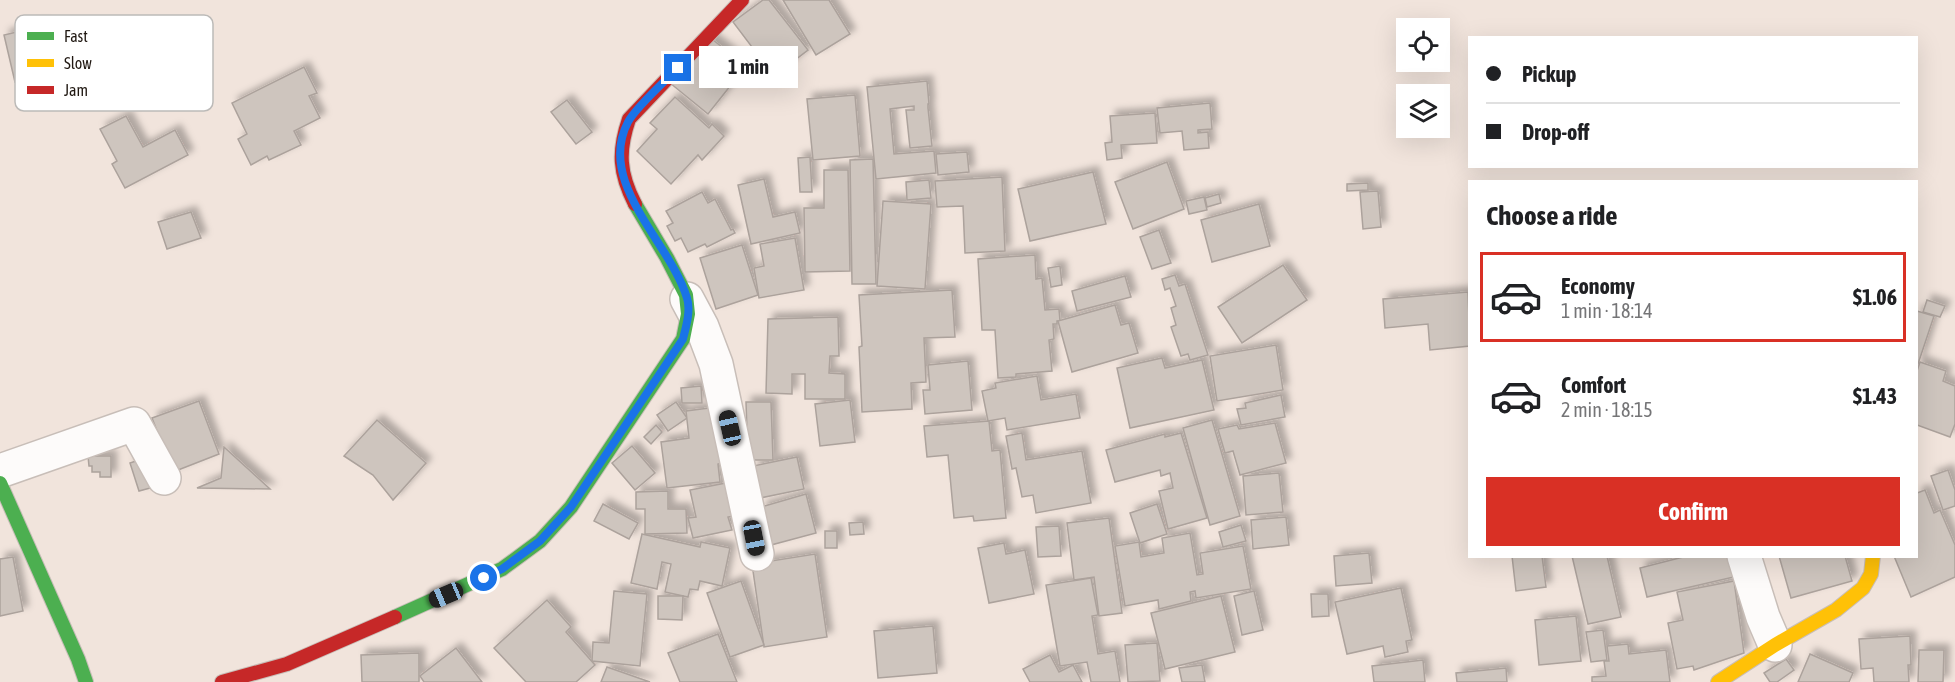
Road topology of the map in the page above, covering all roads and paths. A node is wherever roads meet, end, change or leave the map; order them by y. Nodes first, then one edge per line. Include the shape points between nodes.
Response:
1 (742, 0) edge
2 (687, 299) junction
3 (0, 471) edge
4 (164, 478) dead end
5 (0, 483) edge
6 (757, 554) dead end
7 (1745, 558) edge
8 (1873, 558) edge
9 (1775, 645) junction
10 (86, 682) edge
11 (222, 682) edge
12 (1718, 682) edge

1 - 2 street via 629,119 624,130 620,164 625,184
2 - 6 street via 716,364
2 - 11 street via 683,339 571,507 540,541 502,569 465,586 287,664
3 - 4 street via 134,424
5 - 10 street
7 - 9 street
8 - 9 street via 1871,574 1863,588 1836,610
9 - 12 street

